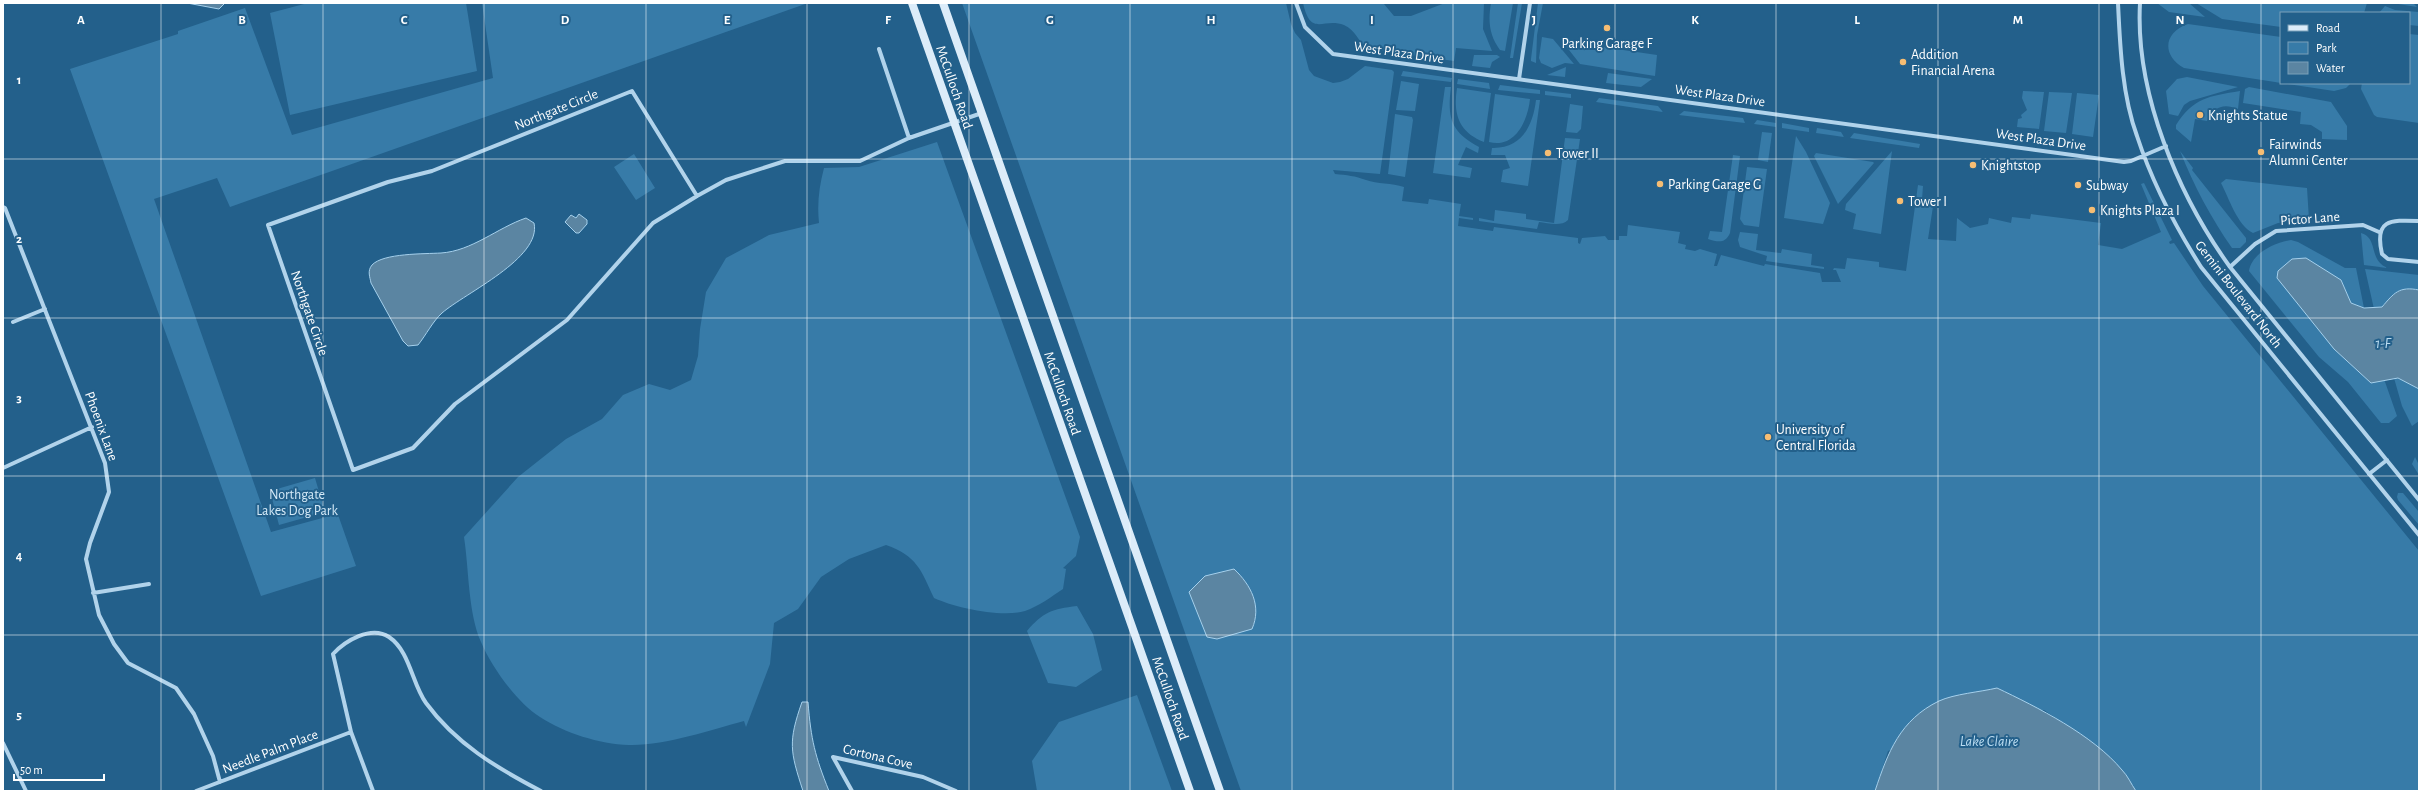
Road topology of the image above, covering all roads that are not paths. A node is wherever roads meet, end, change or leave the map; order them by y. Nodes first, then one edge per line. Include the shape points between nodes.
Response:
1 (912, 3) edge
2 (943, 3) edge
3 (1296, 3) edge
4 (1530, 3) edge
5 (2118, 3) edge
6 (2140, 3) edge
7 (879, 50) dead end
8 (1519, 79) junction
9 (982, 113) junction
10 (954, 123) junction
11 (909, 138) junction
12 (2166, 146) junction
13 (2144, 156) junction
14 (697, 196) junction
15 (3, 207) edge
16 (2419, 221) edge
17 (2379, 232) junction
18 (2419, 262) edge
19 (2230, 267) junction
20 (46, 309) junction
21 (13, 322) dead end
22 (92, 427) junction
23 (2387, 460) junction
24 (3, 468) edge
25 (2369, 474) junction
26 (2419, 500) edge
27 (2419, 535) edge
28 (149, 584) dead end
29 (93, 594) junction
30 (351, 732) junction
31 (3, 743) edge
32 (220, 782) junction
33 (26, 791) edge
34 (196, 791) edge
35 (373, 791) edge
36 (541, 791) edge
37 (852, 791) edge
38 (956, 791) edge
39 (1190, 791) edge
40 (1220, 791) edge

1 - 10 main road, McCulloch Road
2 - 9 main road, McCulloch Road
3 - 8 street, West Plaza Drive via 1305,27 1333,54
4 - 8 street
5 - 13 street, Gemini Boulevard North via 2119,33 2130,108
6 - 12 street, Gemini Boulevard North via 2152,102
7 - 11 street
8 - 13 street, West Plaza Drive via 2124,162
9 - 10 street, Northgate Circle
9 - 40 main road, McCulloch Road
10 - 11 street, Northgate Circle
10 - 39 main road, McCulloch Road
11 - 14 street, Northgate Circle via 860,161 785,161 726,180
12 - 13 street, West Plaza Drive
12 - 19 street, Gemini Boulevard North via 2189,203
13 - 25 street, Gemini Boulevard North via 2180,233 2201,267
14 - 14 street, Northgate Circle via 653,223 567,320 455,404 413,448 353,470 268,225 388,182 432,171 632,91
15 - 20 street, Phoenix Lane
16 - 17 street via 2394,220 2383,225
17 - 18 street via 2382,254 2388,259
17 - 19 street, Pictor Lane via 2363,225 2276,231 2255,244
19 - 23 street, Gemini Boulevard North
20 - 21 street
20 - 22 street, Phoenix Lane
22 - 24 street
22 - 29 street, Phoenix Lane via 105,463 108,492 86,559
23 - 25 street
23 - 26 street, Gemini Boulevard North
25 - 27 street, Gemini Boulevard North
28 - 29 street
29 - 32 street, Phoenix Lane via 114,644 128,663 176,688 194,714 213,756
30 - 32 street, Needle Palm Place
30 - 35 street
30 - 36 street via 333,654 341,644 352,638 377,633 389,637 402,651 425,702 442,724 493,766
31 - 33 street
32 - 34 street, Needle Palm Place
37 - 38 street, Cortona Cove via 833,757 923,777

